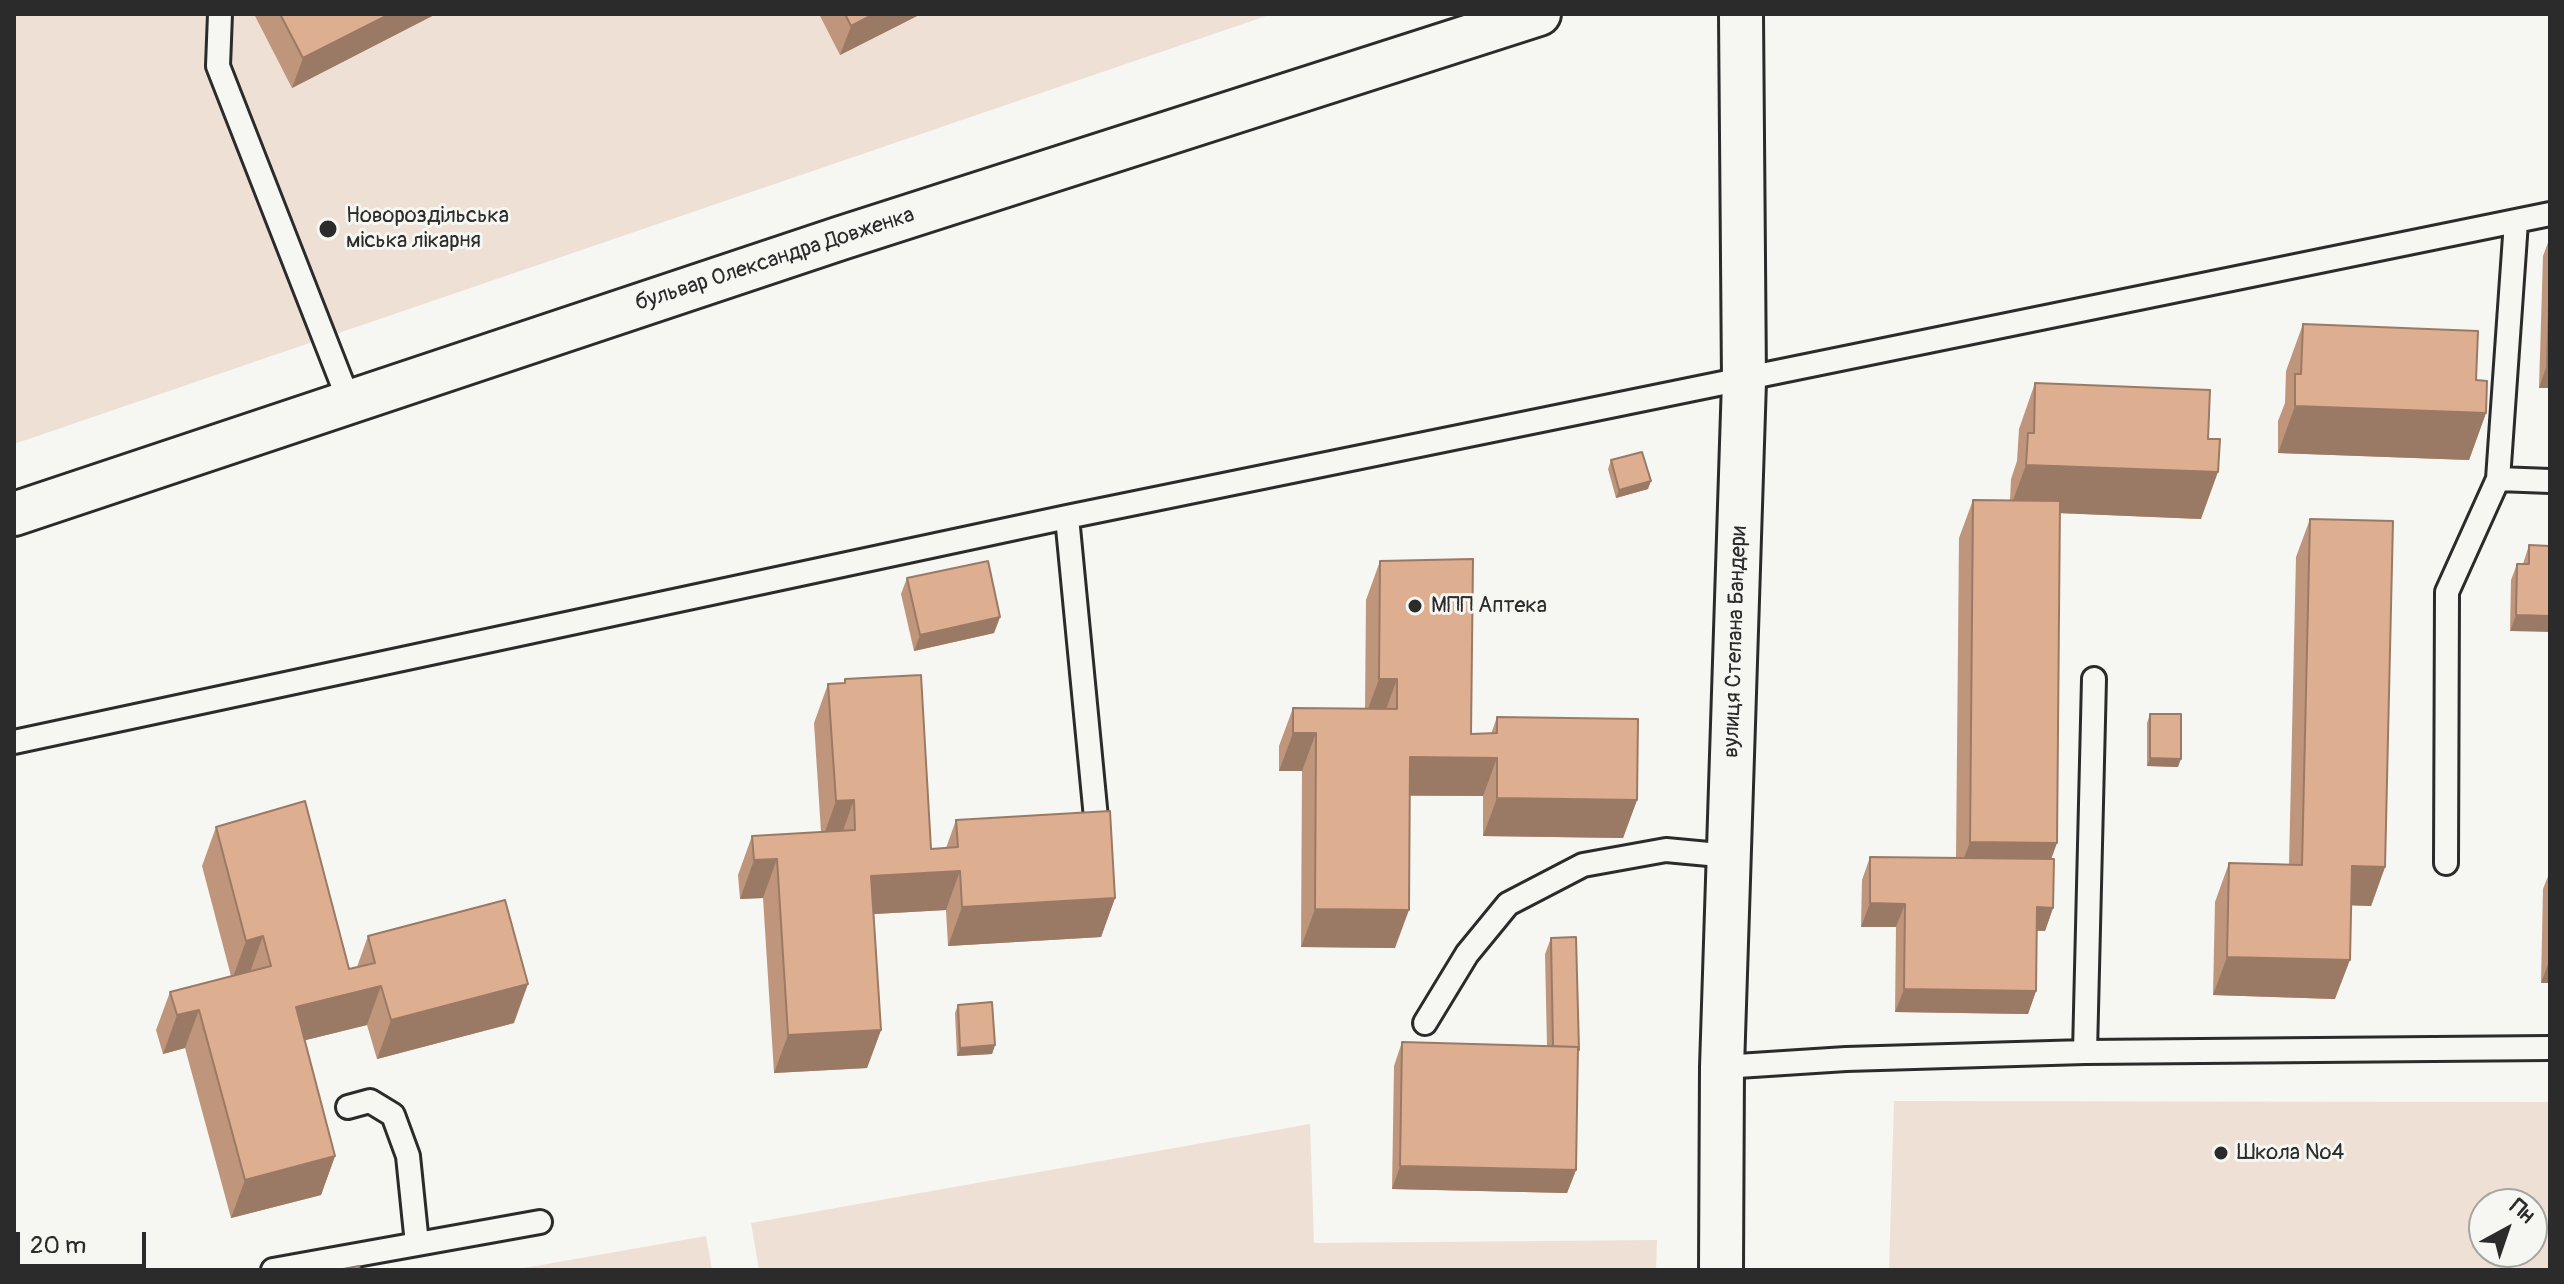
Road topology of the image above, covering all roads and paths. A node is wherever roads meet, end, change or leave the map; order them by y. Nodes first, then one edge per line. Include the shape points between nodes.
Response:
1 (220, 14) edge
2 (1539, 14) edge
3 (1741, 14) edge
4 (2550, 214) edge
5 (2516, 222) junction
6 (1744, 381) junction
7 (349, 401) junction
8 (2498, 479) junction
9 (2550, 481) edge
10 (14, 514) edge
11 (1067, 517) junction
12 (2094, 679) dead end
13 (14, 742) edge
14 (1096, 818) edge
15 (1730, 856) junction
16 (2446, 863) dead end
17 (1425, 1023) dead end
18 (2550, 1048) edge
19 (2085, 1052) junction
20 (1722, 1067) junction
21 (348, 1107) dead end
22 (540, 1222) dead end
23 (417, 1244) junction
24 (273, 1270) edge
25 (1721, 1270) edge

1 - 7 lane via 218,66
2 - 7 street, бульвар Олександра Довженка
3 - 6 street, вулиця Степана Бандери
4 - 5 lane
5 - 6 lane
5 - 8 lane
6 - 11 lane
6 - 15 street, вулиця Степана Бандери
7 - 10 street, бульвар Олександра Довженка
8 - 9 lane
8 - 16 lane via 2447,592
11 - 13 lane
11 - 14 lane
12 - 19 lane
15 - 17 lane via 1666,850 1583,865 1508,904 1467,954
15 - 20 street, вулиця Степана Бандери
18 - 19 lane
19 - 20 lane
20 - 25 street, вулиця Степана Бандери
21 - 23 lane via 370,1101 393,1115 408,1156
22 - 23 lane
23 - 24 lane

